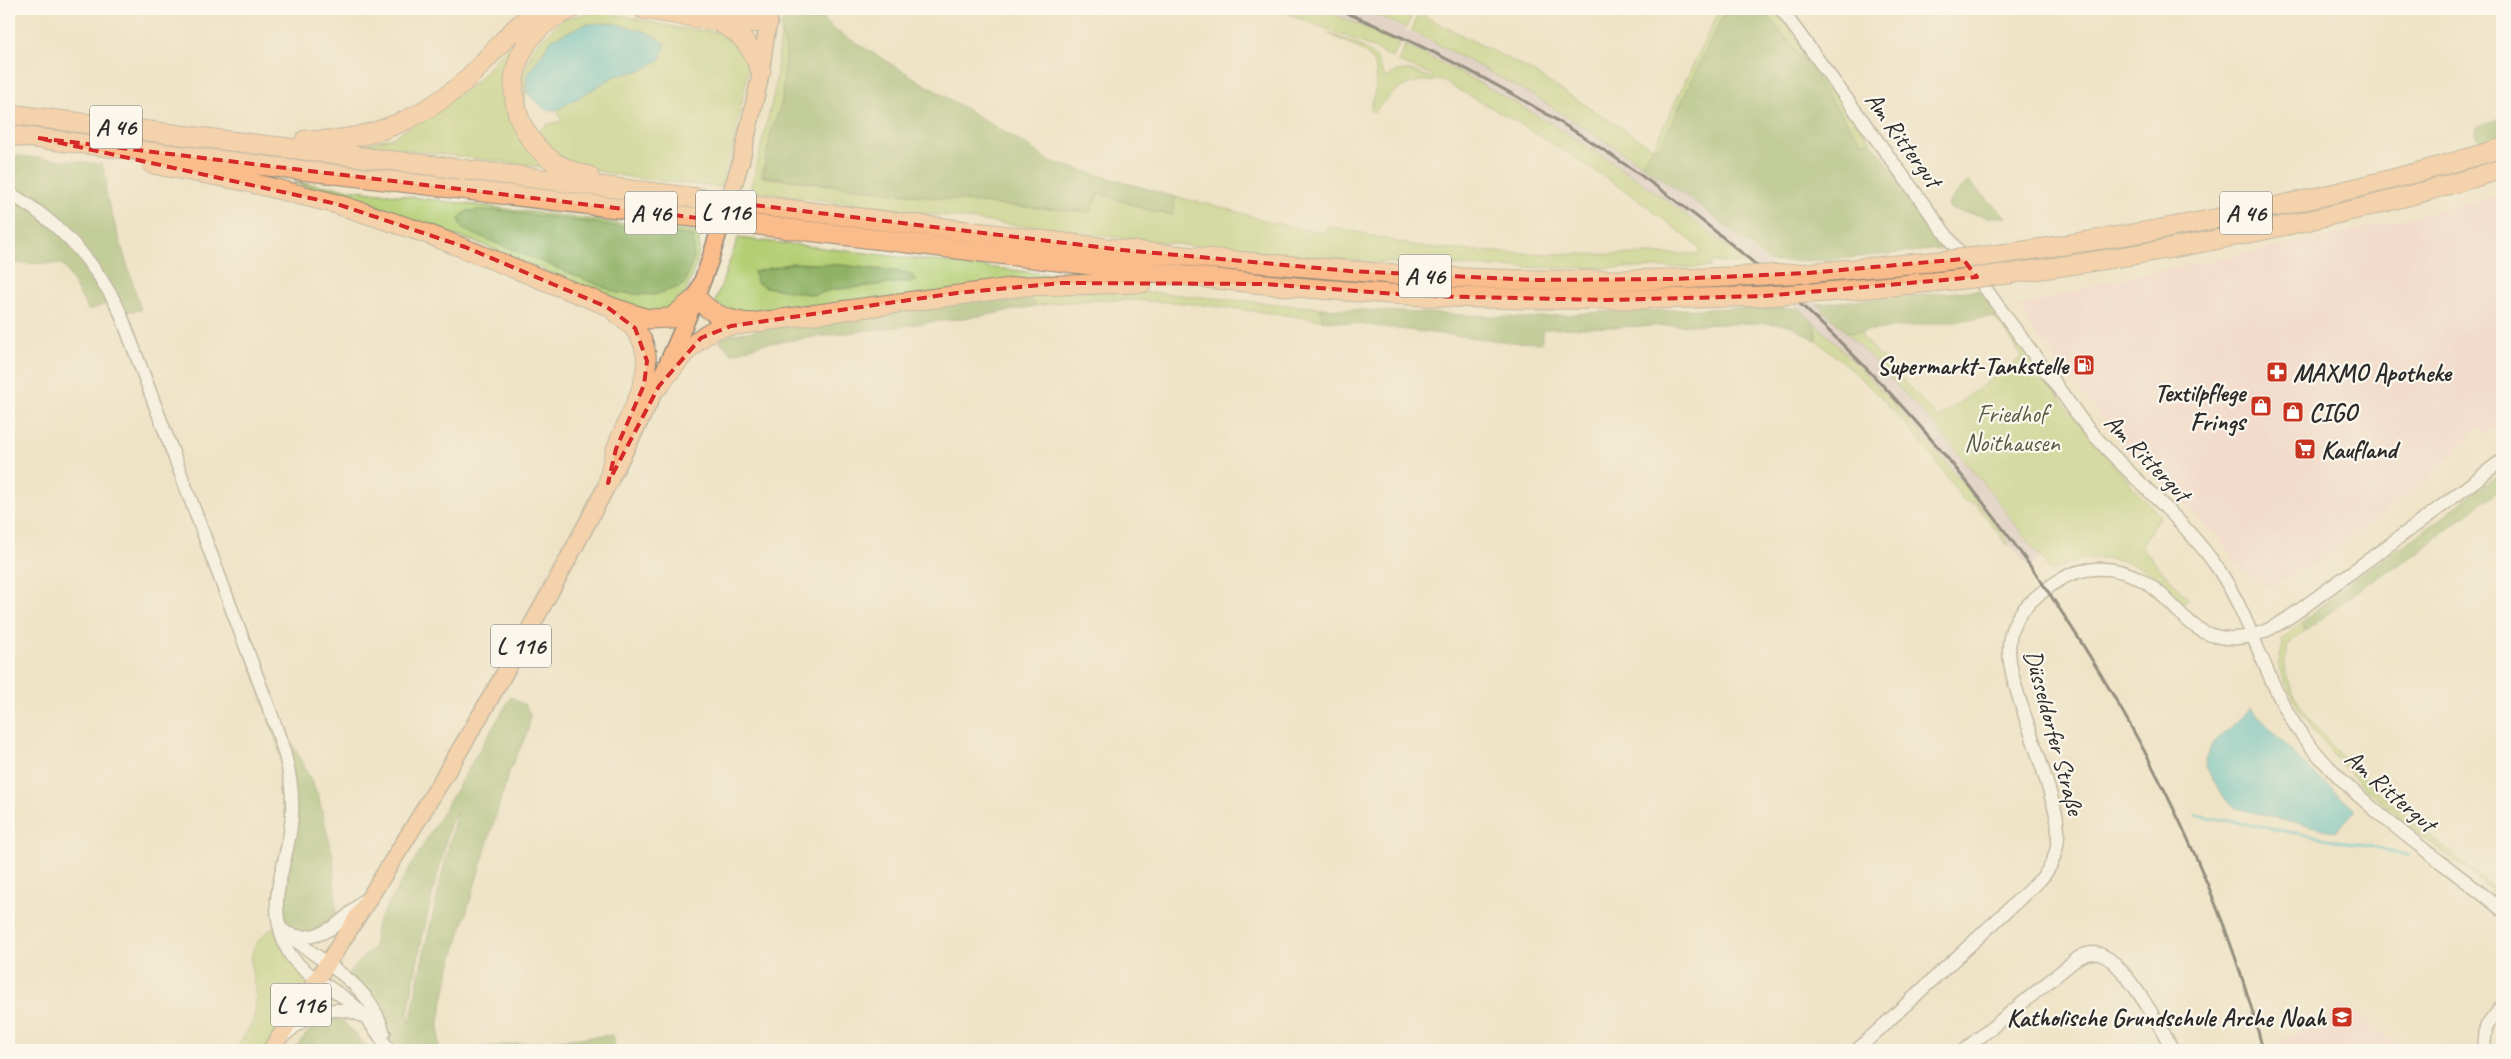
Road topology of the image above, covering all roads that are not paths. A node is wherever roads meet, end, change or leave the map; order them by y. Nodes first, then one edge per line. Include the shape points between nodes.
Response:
1 (540, 9) edge
2 (572, 9) edge
3 (644, 9) edge
4 (1781, 9) edge
5 (718, 15) edge
6 (769, 16) edge
7 (760, 71) junction
8 (9, 114) edge
9 (9, 135) edge
10 (38, 138) junction
11 (223, 140) junction
12 (2502, 148) edge
13 (2502, 170) edge
14 (9, 194) edge
15 (676, 195) junction
16 (1265, 284) junction
17 (697, 297) junction
18 (593, 300) junction
19 (750, 323) junction
20 (659, 386) junction
21 (2502, 460) edge
22 (608, 484) junction
23 (2253, 636) junction
24 (382, 879) junction
25 (2502, 910) edge
26 (282, 929) junction
27 (328, 963) junction
28 (318, 979) junction
29 (2502, 1006) edge
30 (368, 1019) junction
31 (272, 1048) edge
32 (2484, 1048) dead end
33 (388, 1050) edge
34 (1858, 1050) edge
35 (1964, 1050) edge
36 (2173, 1050) edge

1 - 11 highway via 517,26 455,90 393,126 331,140 254,137
2 - 15 highway via 544,24 530,38 522,54 513,91 524,131 542,153 567,169
3 - 5 highway
4 - 23 street, Am Rittergut via 2086,426 2211,558 2234,595
5 - 6 highway
5 - 7 highway via 745,40
6 - 7 main road, L 116
7 - 17 main road, L 116, bridge via 741,160
8 - 11 highway, A 46
9 - 10 highway, A 46
10 - 16 highway, A 46
10 - 18 highway via 244,181 336,204 428,234
11 - 15 highway, A 46
12 - 15 highway, A 46, bridge via 2343,192 2121,237 1930,262 1728,277 1532,280 1350,271 1123,250
13 - 16 highway, A 46, bridge via 2348,211 2210,241 2008,274 1827,292 1530,300
14 - 26 street via 40,213 69,239 95,269 114,302 268,703 283,748 292,791 291,830 276,899
16 - 19 highway via 1205,286 1119,282 1024,286
17 - 18 highway via 674,316 659,320
17 - 19 highway via 718,315
17 - 20 main road, L 116
18 - 22 highway via 635,328 647,360 644,385 616,449
19 - 20 highway via 721,327 706,334 688,350
20 - 22 main road, L 116
21 - 23 street via 2318,596
22 - 24 main road, L 116 via 498,686
23 - 25 street, Am Rittergut via 2289,714 2322,759 2372,805
23 - 34 street, Düsseldorfer Straße via 2230,638 2201,631 2149,584 2112,570 2092,569 2071,574 2024,606 2010,635 2009,664 2056,814 2058,837 2054,858 2040,880
24 - 26 street via 328,931 303,937
24 - 27 main road, L 116
26 - 27 street
26 - 28 street via 292,956
27 - 28 main road, L 116
27 - 33 street via 352,981 370,1001
28 - 30 street
28 - 31 main road, L 116
29 - 32 street via 2486,1028
30 - 31 street via 344,1009 317,1013 301,1022
30 - 33 street
35 - 36 street via 2078,958 2090,953 2103,955 2117,967

